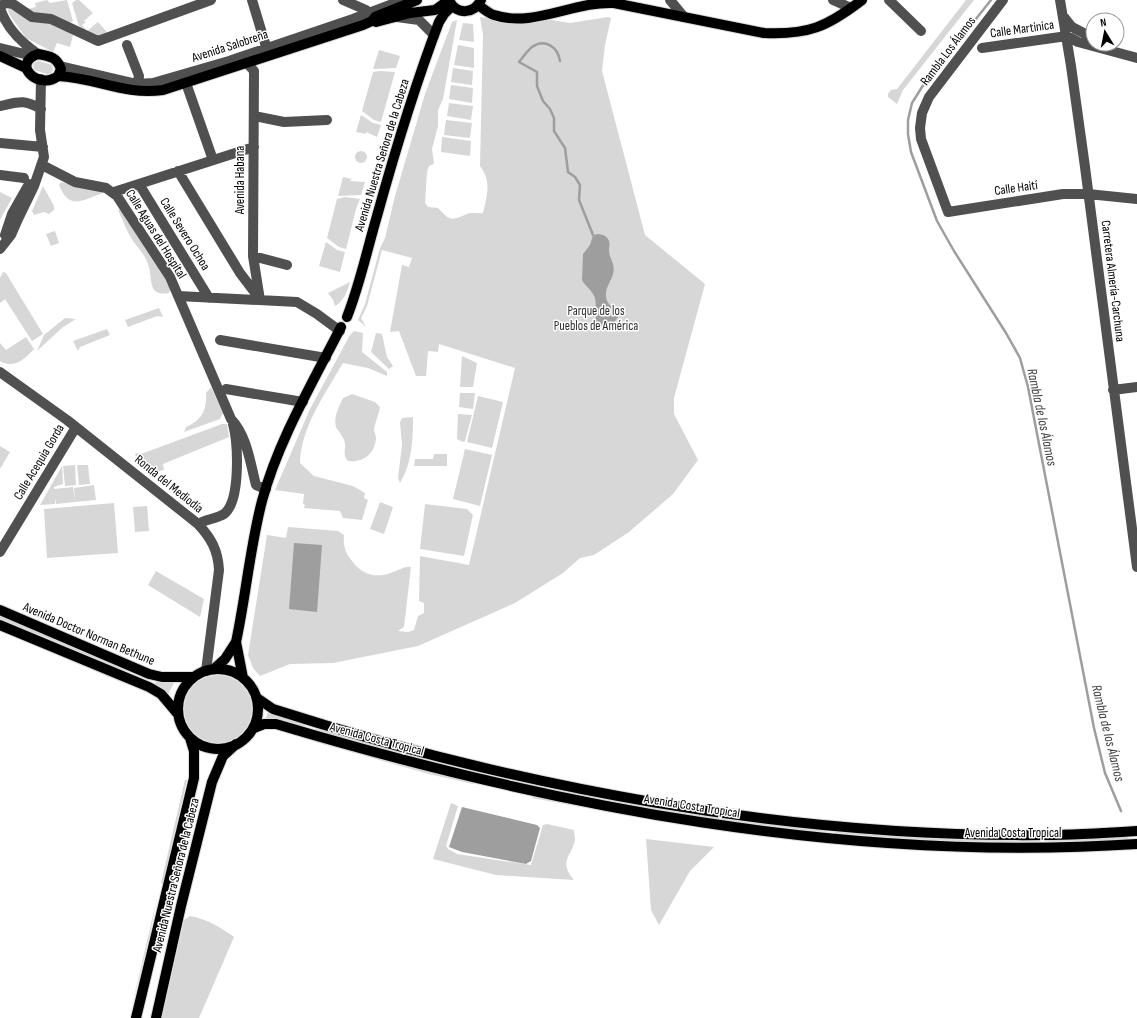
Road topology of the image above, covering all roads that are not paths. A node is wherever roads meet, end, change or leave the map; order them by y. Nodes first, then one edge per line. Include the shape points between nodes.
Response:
1 (211, 0) edge
2 (252, 0) edge
3 (344, 0) edge
4 (403, 0) edge
5 (417, 0) edge
6 (670, 0) edge
7 (833, 0) edge
8 (862, 0) edge
9 (889, 0) edge
10 (1003, 0) edge
11 (1060, 0) edge
12 (450, 2) edge
13 (590, 2) edge
14 (479, 3) edge
15 (0, 7) edge
16 (851, 8) junction
17 (1062, 15) junction
18 (370, 17) junction
19 (397, 17) junction
20 (684, 17) junction
21 (921, 31) dead end
22 (1085, 34) edge
23 (434, 35) junction
24 (1066, 36) junction
25 (1085, 44) edge
26 (128, 45) dead end
27 (0, 48) edge
28 (982, 48) dead end
29 (266, 52) junction
30 (1120, 52) edge
31 (34, 56) junction
32 (4, 57) edge
33 (1137, 58) edge
34 (247, 62) junction
35 (26, 68) junction
36 (60, 70) junction
37 (42, 79) junction
38 (186, 83) junction
39 (138, 84) junction
40 (0, 106) edge
41 (41, 109) junction
42 (254, 116) junction
43 (327, 120) dead end
44 (0, 143) edge
45 (43, 147) junction
46 (254, 147) junction
47 (213, 160) junction
48 (42, 165) junction
49 (178, 171) junction
50 (0, 175) edge
51 (24, 178) dead end
52 (139, 184) junction
53 (114, 192) junction
54 (1088, 194) junction
55 (1137, 199) edge
56 (948, 212) joint
57 (1, 248) edge
58 (253, 256) junction
59 (287, 265) dead end
60 (178, 296) junction
61 (209, 298) junction
62 (260, 300) junction
63 (347, 317) dead end
64 (340, 329) joint
65 (220, 340) dead end
66 (326, 358) junction
67 (0, 372) edge
68 (1137, 387) edge
69 (226, 389) dead end
70 (1113, 390) junction
71 (303, 402) junction
72 (231, 419) junction
73 (76, 427) junction
74 (266, 489) junction
75 (198, 524) junction
76 (0, 552) edge
77 (1137, 567) edge
78 (0, 610) edge
79 (0, 625) edge
80 (236, 642) junction
81 (210, 670) junction
82 (194, 677) junction
83 (243, 678) junction
84 (257, 698) junction
85 (177, 713) junction
86 (254, 728) junction
87 (190, 738) junction
88 (236, 744) junction
89 (1137, 831) edge
90 (1135, 844) edge
91 (136, 1018) edge
92 (156, 1018) edge

1 - 15 street via 98,41 51,19 32,17 13,4 6,3
2 - 29 street
3 - 18 street via 366,10
4 - 18 street, Avenida Salobreña
5 - 18 main road, Avenida Salobreña
6 - 20 street
7 - 16 street
8 - 16 main road
9 - 21 street
10 - 56 street, Rambla Los Álamos via 936,85 922,113 921,139
11 - 17 street, Carretera Almería-Carchuna
12 - 14 main road via 460,11 466,12
12 - 19 main road, Avenida Salobreña via 435,10 413,12
12 - 23 main road, Avenida Nuestra Señora de la Cabeza
13 - 14 main road via 521,19 493,15
13 - 20 main road via 614,3
15 - 31 street via 3,17
16 - 20 main road via 830,23 804,32 786,34 764,33
17 - 22 street via 1072,27
17 - 24 street, Carretera Almería-Carchuna
18 - 19 main road, Avenida Salobreña via 378,22
18 - 29 main road, Avenida Salobreña
19 - 23 street, Avenida Salobreña via 420,20
23 - 63 main road, Avenida Nuestra Señora de la Cabeza via 399,139 356,295
24 - 25 street
24 - 28 street, Calle Martinica
24 - 54 street, Carretera Almería-Carchuna
26 - 39 street via 139,76
27 - 31 street
29 - 34 main road, Avenida Salobreña
29 - 39 street, Avenida Salobreña via 153,83
30 - 33 street
31 - 32 main road
31 - 35 main road via 27,62
31 - 36 main road via 50,56 56,60
32 - 35 main road
34 - 38 main road, Avenida Salobreña
34 - 42 street, Avenida Habana via 254,71
35 - 37 main road via 34,78
36 - 37 main road via 48,81
36 - 38 main road, Avenida Salobreña via 74,77 132,91 163,90
36 - 39 street, Avenida Salobreña
37 - 41 street
38 - 47 street
40 - 41 street via 23,101
41 - 45 street via 40,130
42 - 43 street via 284,122
42 - 46 street, Avenida Habana
44 - 45 street
45 - 48 street
46 - 47 street
46 - 58 street, Avenida Habana
47 - 49 street
48 - 53 street, Calle Aguas del Hospital via 75,182
48 - 57 street via 12,214
49 - 52 street
49 - 62 street via 240,273
50 - 51 street
52 - 53 street
52 - 61 street, Calle Severo Ochoa
53 - 60 street, Calle Aguas del Hospital via 170,277
54 - 55 street, Calle Haití
54 - 56 street, Calle Haití via 1063,194
54 - 70 street, Carretera Almería-Carchuna
58 - 59 street
58 - 62 street, Avenida Habana
60 - 61 street
60 - 72 street, Calle Aguas del Hospital
61 - 62 street
62 - 64 street via 297,302
64 - 66 main road
65 - 66 street
66 - 71 main road
67 - 73 street, Ronda del Mediodía
68 - 70 street
69 - 71 street
70 - 77 street, Carretera Almería-Carchuna
71 - 74 main road
72 - 74 street, Calle Aguas del Hospital via 238,426 244,441 256,485
72 - 75 street, Calle Aguas del Hospital via 236,473 231,506 224,514
73 - 75 street, Ronda del Mediodía
73 - 76 street, Calle Acequia Gorda
74 - 80 main road via 259,513
75 - 81 street, Ronda del Mediodía via 209,536 215,548 219,570
78 - 82 main road, Avenida Doctor Norman Bethune via 149,674 162,677
79 - 85 main road, Avenida Doctor Norman Bethune via 149,687 161,694
80 - 81 main road via 225,659
80 - 83 main road
81 - 82 main road
81 - 83 main road via 227,669
82 - 85 main road via 184,686
83 - 84 main road
84 - 86 main road via 258,713
84 - 89 main road, Avenida Costa Tropical via 273,709 433,755 547,782 655,802 802,822 914,832 1044,835
85 - 87 main road
86 - 88 main road
86 - 90 main road, Avenida Costa Tropical via 264,724 276,724 478,780 721,825 830,838 918,844 1044,847
87 - 88 main road via 212,749
87 - 91 main road, Avenida Nuestra Señora de la Cabeza via 194,751 194,778
88 - 92 main road, Avenida Nuestra Señora de la Cabeza via 223,756 212,782

